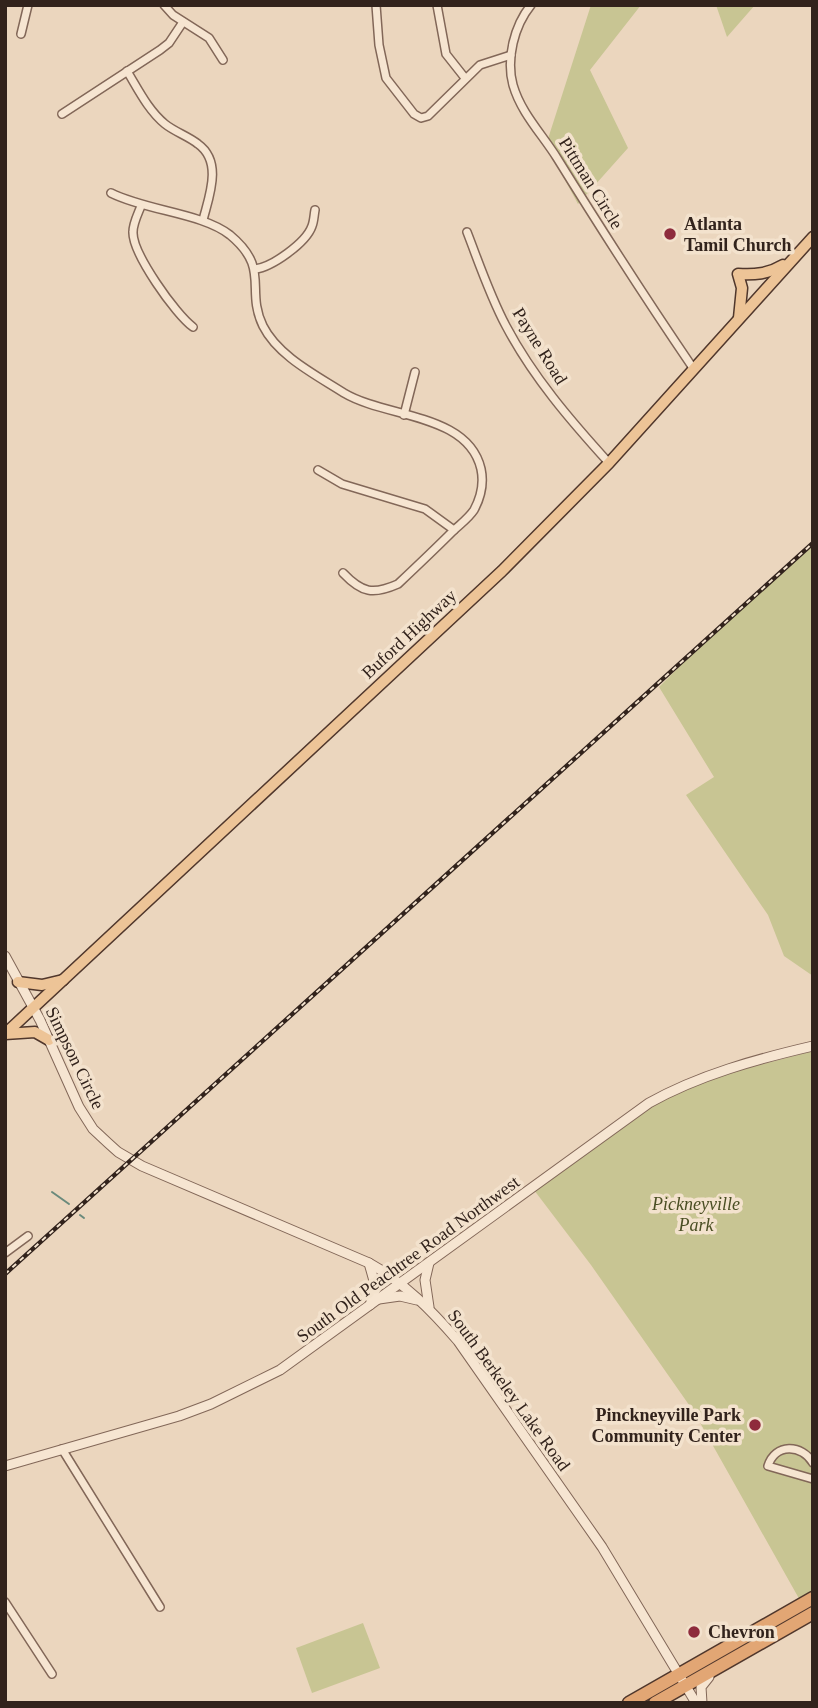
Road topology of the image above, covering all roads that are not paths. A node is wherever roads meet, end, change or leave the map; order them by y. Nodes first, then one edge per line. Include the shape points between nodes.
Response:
1 (28, 5) edge
2 (164, 5) edge
3 (376, 5) edge
4 (437, 5) edge
5 (531, 5) edge
6 (183, 22) junction
7 (21, 34) dead end
8 (511, 55) junction
9 (223, 60) dead end
10 (127, 71) junction
11 (465, 78) junction
12 (62, 114) dead end
13 (111, 193) dead end
14 (141, 206) junction
15 (315, 209) dead end
16 (202, 220) junction
17 (467, 232) dead end
18 (813, 237) edge
19 (792, 260) junction
20 (255, 269) junction
21 (738, 318) junction
22 (193, 327) dead end
23 (693, 368) junction
24 (415, 372) dead end
25 (404, 415) junction
26 (609, 463) junction
27 (318, 470) dead end
28 (454, 530) junction
29 (343, 573) dead end
30 (5, 956) edge
31 (66, 979) junction
32 (18, 982) junction
33 (34, 1009) junction
34 (5, 1034) edge
35 (49, 1040) junction
36 (813, 1046) edge
37 (132, 1160) joint
38 (28, 1236) dead end
39 (5, 1253) edge
40 (430, 1262) junction
41 (369, 1263) junction
42 (420, 1269) junction
43 (386, 1273) junction
44 (401, 1283) junction
45 (374, 1303) junction
46 (427, 1306) junction
47 (62, 1449) junction
48 (813, 1464) edge
49 (5, 1466) edge
50 (813, 1479) edge
51 (813, 1598) edge
52 (5, 1602) edge
53 (160, 1607) dead end
54 (813, 1613) edge
55 (722, 1665) junction
56 (52, 1674) dead end
57 (681, 1680) junction
58 (629, 1703) edge
59 (654, 1703) edge
60 (696, 1703) edge
61 (702, 1703) edge

1 - 7 street
2 - 6 street
3 - 11 street via 386,78 414,114 428,116
4 - 11 street via 446,54
5 - 8 street, Pittman Circle
6 - 9 street via 209,38
6 - 10 street via 169,43
8 - 11 street via 480,65
8 - 23 street, Pittman Circle via 512,83 520,106
10 - 12 street
10 - 16 street via 155,115 207,152 213,176
13 - 14 street
14 - 16 street
14 - 22 street via 132,233 139,251 175,311
15 - 20 street via 307,236 273,264
16 - 20 street via 228,233
17 - 26 street, Payne Road via 505,325 531,368 564,414
18 - 19 main road, Buford Highway
19 - 21 main road, Buford Highway
19 - 21 main road via 757,276 738,274 742,288
20 - 25 street via 256,303 275,344 346,394
21 - 23 main road, Buford Highway
23 - 26 main road, Buford Highway
24 - 25 street
25 - 28 street via 455,433 478,459 480,496 472,513
26 - 31 main road, Buford Highway via 502,571
27 - 28 street via 341,484 425,509
28 - 29 street via 398,584 387,589 362,590
30 - 32 street, Simpson Circle
31 - 32 main road via 42,985
31 - 33 main road, Buford Highway
32 - 33 street, Simpson Circle
33 - 34 main road, Buford Highway
33 - 35 street, Simpson Circle
34 - 35 main road via 35,1032
35 - 37 street, Simpson Circle via 93,1129
36 - 40 street, South Old Peachtree Road Northwest via 751,1062 661,1096
37 - 41 street, South Berkeley Lake Road
38 - 39 street
40 - 42 street, South Old Peachtree Road Northwest
40 - 46 street via 425,1280
41 - 43 street, South Berkeley Lake Road
41 - 45 street via 376,1288
42 - 43 street
42 - 44 street, South Old Peachtree Road Northwest
43 - 44 street, South Berkeley Lake Road
44 - 45 street, South Old Peachtree Road Northwest
44 - 46 street, South Berkeley Lake Road
45 - 46 street via 400,1296
45 - 47 street, South Old Peachtree Road Northwest via 280,1370 240,1391 179,1416
46 - 57 street, South Berkeley Lake Road via 458,1341 602,1547
47 - 49 street, South Old Peachtree Road Northwest
47 - 53 street
48 - 50 street via 806,1454 790,1448 775,1454 768,1466
51 - 57 highway
52 - 56 street
54 - 55 highway
55 - 57 highway
55 - 61 street via 703,1682
57 - 58 highway
57 - 59 highway
57 - 60 street, South Berkeley Lake Road

